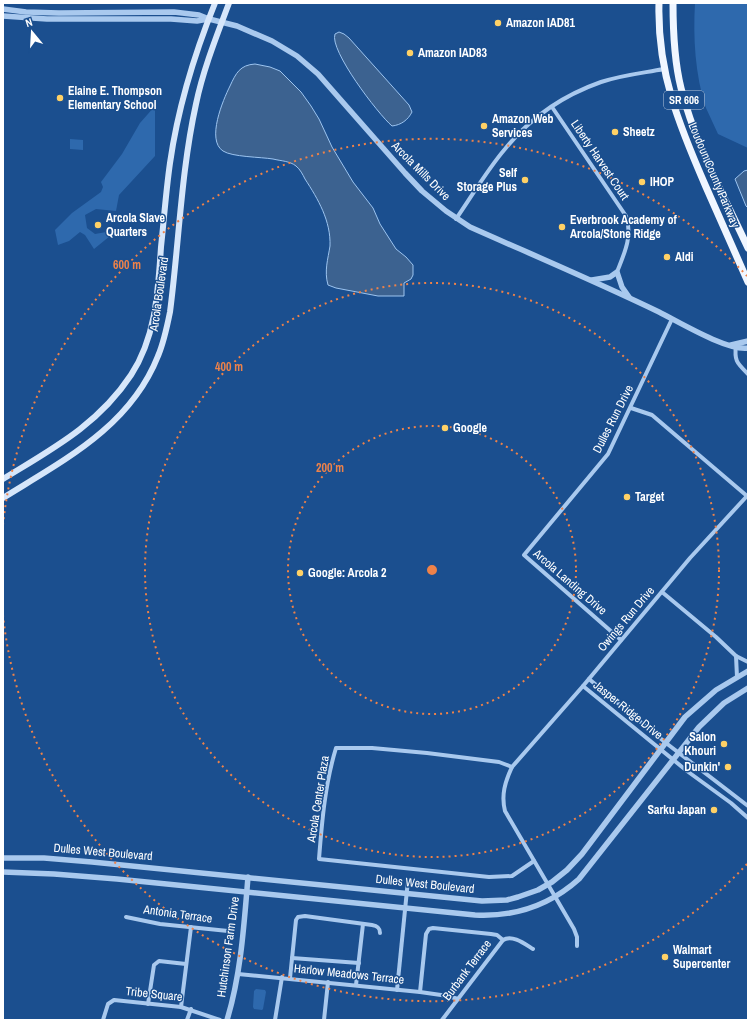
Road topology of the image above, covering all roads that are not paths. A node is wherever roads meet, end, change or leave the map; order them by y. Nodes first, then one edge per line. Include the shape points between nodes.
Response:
1 (215, 3) edge
2 (229, 3) edge
3 (659, 3) edge
4 (673, 3) edge
5 (3, 9) edge
6 (3, 16) edge
7 (208, 19) junction
8 (222, 22) junction
9 (664, 69) junction
10 (680, 87) junction
11 (552, 107) junction
12 (456, 219) junction
13 (748, 248) edge
14 (617, 272) junction
15 (589, 280) junction
16 (748, 282) edge
17 (630, 299) junction
18 (672, 319) junction
19 (748, 341) edge
20 (734, 345) junction
21 (748, 348) edge
22 (748, 374) edge
23 (631, 408) junction
24 (3, 479) edge
25 (3, 498) edge
26 (524, 554) joint
27 (662, 592) junction
28 (621, 640) junction
29 (736, 656) junction
30 (748, 662) edge
31 (748, 671) edge
32 (737, 677) junction
33 (589, 679) junction
34 (583, 686) junction
35 (748, 688) edge
36 (666, 743) junction
37 (660, 750) junction
38 (679, 753) junction
39 (674, 760) junction
40 (512, 767) junction
41 (748, 806) edge
42 (748, 818) edge
43 (3, 858) edge
44 (534, 861) junction
45 (3, 872) edge
46 (248, 877) junction
47 (408, 880) dead end
48 (548, 884) junction
49 (247, 891) junction
50 (407, 894) junction
51 (555, 897) junction
52 (405, 908) junction
53 (126, 917) dead end
54 (363, 924) junction
55 (191, 927) junction
56 (228, 931) dead end
57 (380, 933) dead end
58 (503, 940) junction
59 (577, 946) dead end
60 (533, 949) dead end
61 (292, 958) junction
62 (359, 963) junction
63 (186, 964) junction
64 (238, 974) junction
65 (282, 977) junction
66 (290, 978) junction
67 (328, 982) junction
68 (356, 985) junction
69 (397, 990) junction
70 (420, 992) junction
71 (458, 999) junction
72 (148, 1004) junction
73 (181, 1007) junction
74 (191, 1009) junction
75 (102, 1020) edge
76 (186, 1020) edge
77 (220, 1020) edge
78 (227, 1020) edge
79 (275, 1020) edge
80 (324, 1020) edge
81 (442, 1020) edge

1 - 7 main road, Arcola Boulevard
2 - 8 main road, Arcola Boulevard
3 - 9 main road, Loudoun County Parkway / SR 606 via 659,31
4 - 10 main road, Loudoun County Parkway / SR 606 via 674,48
5 - 7 street, Arcola Mills Drive via 59,13 174,12 199,15
6 - 7 street, Arcola Mills Drive via 47,19
7 - 8 street, Arcola Mills Drive
7 - 24 main road, Arcola Boulevard via 185,87 174,135 166,192 157,299 144,348 124,384 96,417 79,431
8 - 12 street, Arcola Mills Drive via 272,41 288,50 318,74 405,173
8 - 25 main road, Arcola Boulevard via 196,103 185,166 170,312 158,357 140,390 115,422 83,449
9 - 10 main road via 675,74
9 - 11 street via 601,82
9 - 16 main road, Loudoun County Parkway / SR 606 via 675,110 690,149
10 - 13 main road, Loudoun County Parkway / SR 606 via 696,134
11 - 12 street via 527,126 505,148
11 - 14 street, Liberty Harvest Court via 626,216 629,226 628,240
12 - 15 street, Arcola Mills Drive
14 - 15 street via 610,277
14 - 17 street via 622,287
15 - 17 street, Arcola Mills Drive
17 - 18 street, Arcola Mills Drive
18 - 20 street, Arcola Mills Drive via 712,338
18 - 23 street, Dulles Run Drive
19 - 20 street
20 - 21 street, Arcola Mills Drive via 741,349
20 - 22 street via 736,361
23 - 26 street, Dulles Run Drive via 605,459
23 - 27 street, Owings Run Drive via 652,415 747,496
26 - 28 street, Arcola Landing Drive
27 - 28 street, Owings Run Drive
27 - 29 street
28 - 33 street, Owings Run Drive
29 - 30 street
29 - 32 street
31 - 32 street, Dulles West Boulevard
32 - 36 street, Dulles West Boulevard via 694,708
33 - 34 street, Owings Run Drive
33 - 36 street, Jasper Ridge Drive
34 - 37 street, Jasper Ridge Drive
34 - 40 street, Owings Run Drive
35 - 38 street, Dulles West Boulevard via 707,718
36 - 37 street, Dulles West Boulevard
36 - 38 street, Jasper Ridge Drive
37 - 39 street, Jasper Ridge Drive
37 - 48 street, Dulles West Boulevard via 573,864
38 - 39 street, Dulles West Boulevard
38 - 41 street, Jasper Ridge Drive
39 - 42 street, Jasper Ridge Drive
39 - 51 street, Dulles West Boulevard via 584,873
40 - 44 street, Owings Run Drive via 504,788 504,805 509,819
40 - 44 street, Arcola Center Plaza via 499,762 427,753 336,748 323,811 319,858 489,877 512,876
43 - 46 street, Dulles West Boulevard via 65,859
44 - 48 street, Owings Run Drive
45 - 49 street, Dulles West Boulevard via 103,877
46 - 49 street, Hutchinson Farm Drive
46 - 50 street, Dulles West Boulevard
47 - 50 street
48 - 50 street, Dulles West Boulevard via 518,897 494,901
48 - 51 street, Owings Run Drive
49 - 52 street, Dulles West Boulevard
49 - 64 street, Hutchinson Farm Drive
50 - 52 street
51 - 52 street, Dulles West Boulevard via 529,909 490,916
51 - 59 street, Owings Run Drive via 574,929
52 - 69 street
53 - 55 street, Antonia Terrace
54 - 57 street via 378,927
54 - 61 street via 298,917
54 - 62 street
55 - 56 street, Antonia Terrace
55 - 63 street
58 - 60 street, Burbank Terrace via 510,938
58 - 70 street via 491,934 429,928 426,934
58 - 71 street, Burbank Terrace
61 - 62 street
61 - 66 street
62 - 68 street
63 - 72 street via 159,961 154,965
63 - 73 street
64 - 65 street, Harlow Meadows Terrace
64 - 78 street, Hutchinson Farm Drive
65 - 66 street, Harlow Meadows Terrace
65 - 79 street
66 - 67 street, Harlow Meadows Terrace
67 - 68 street, Harlow Meadows Terrace
67 - 80 street
68 - 69 street, Harlow Meadows Terrace
69 - 70 street, Harlow Meadows Terrace
70 - 71 street, Harlow Meadows Terrace
71 - 81 street, Burbank Terrace
72 - 73 street, Tribe Square
72 - 75 street, Tribe Square via 111,1001
73 - 74 street, Tribe Square
74 - 76 street, Tribe Square
74 - 77 street, Tribe Square

